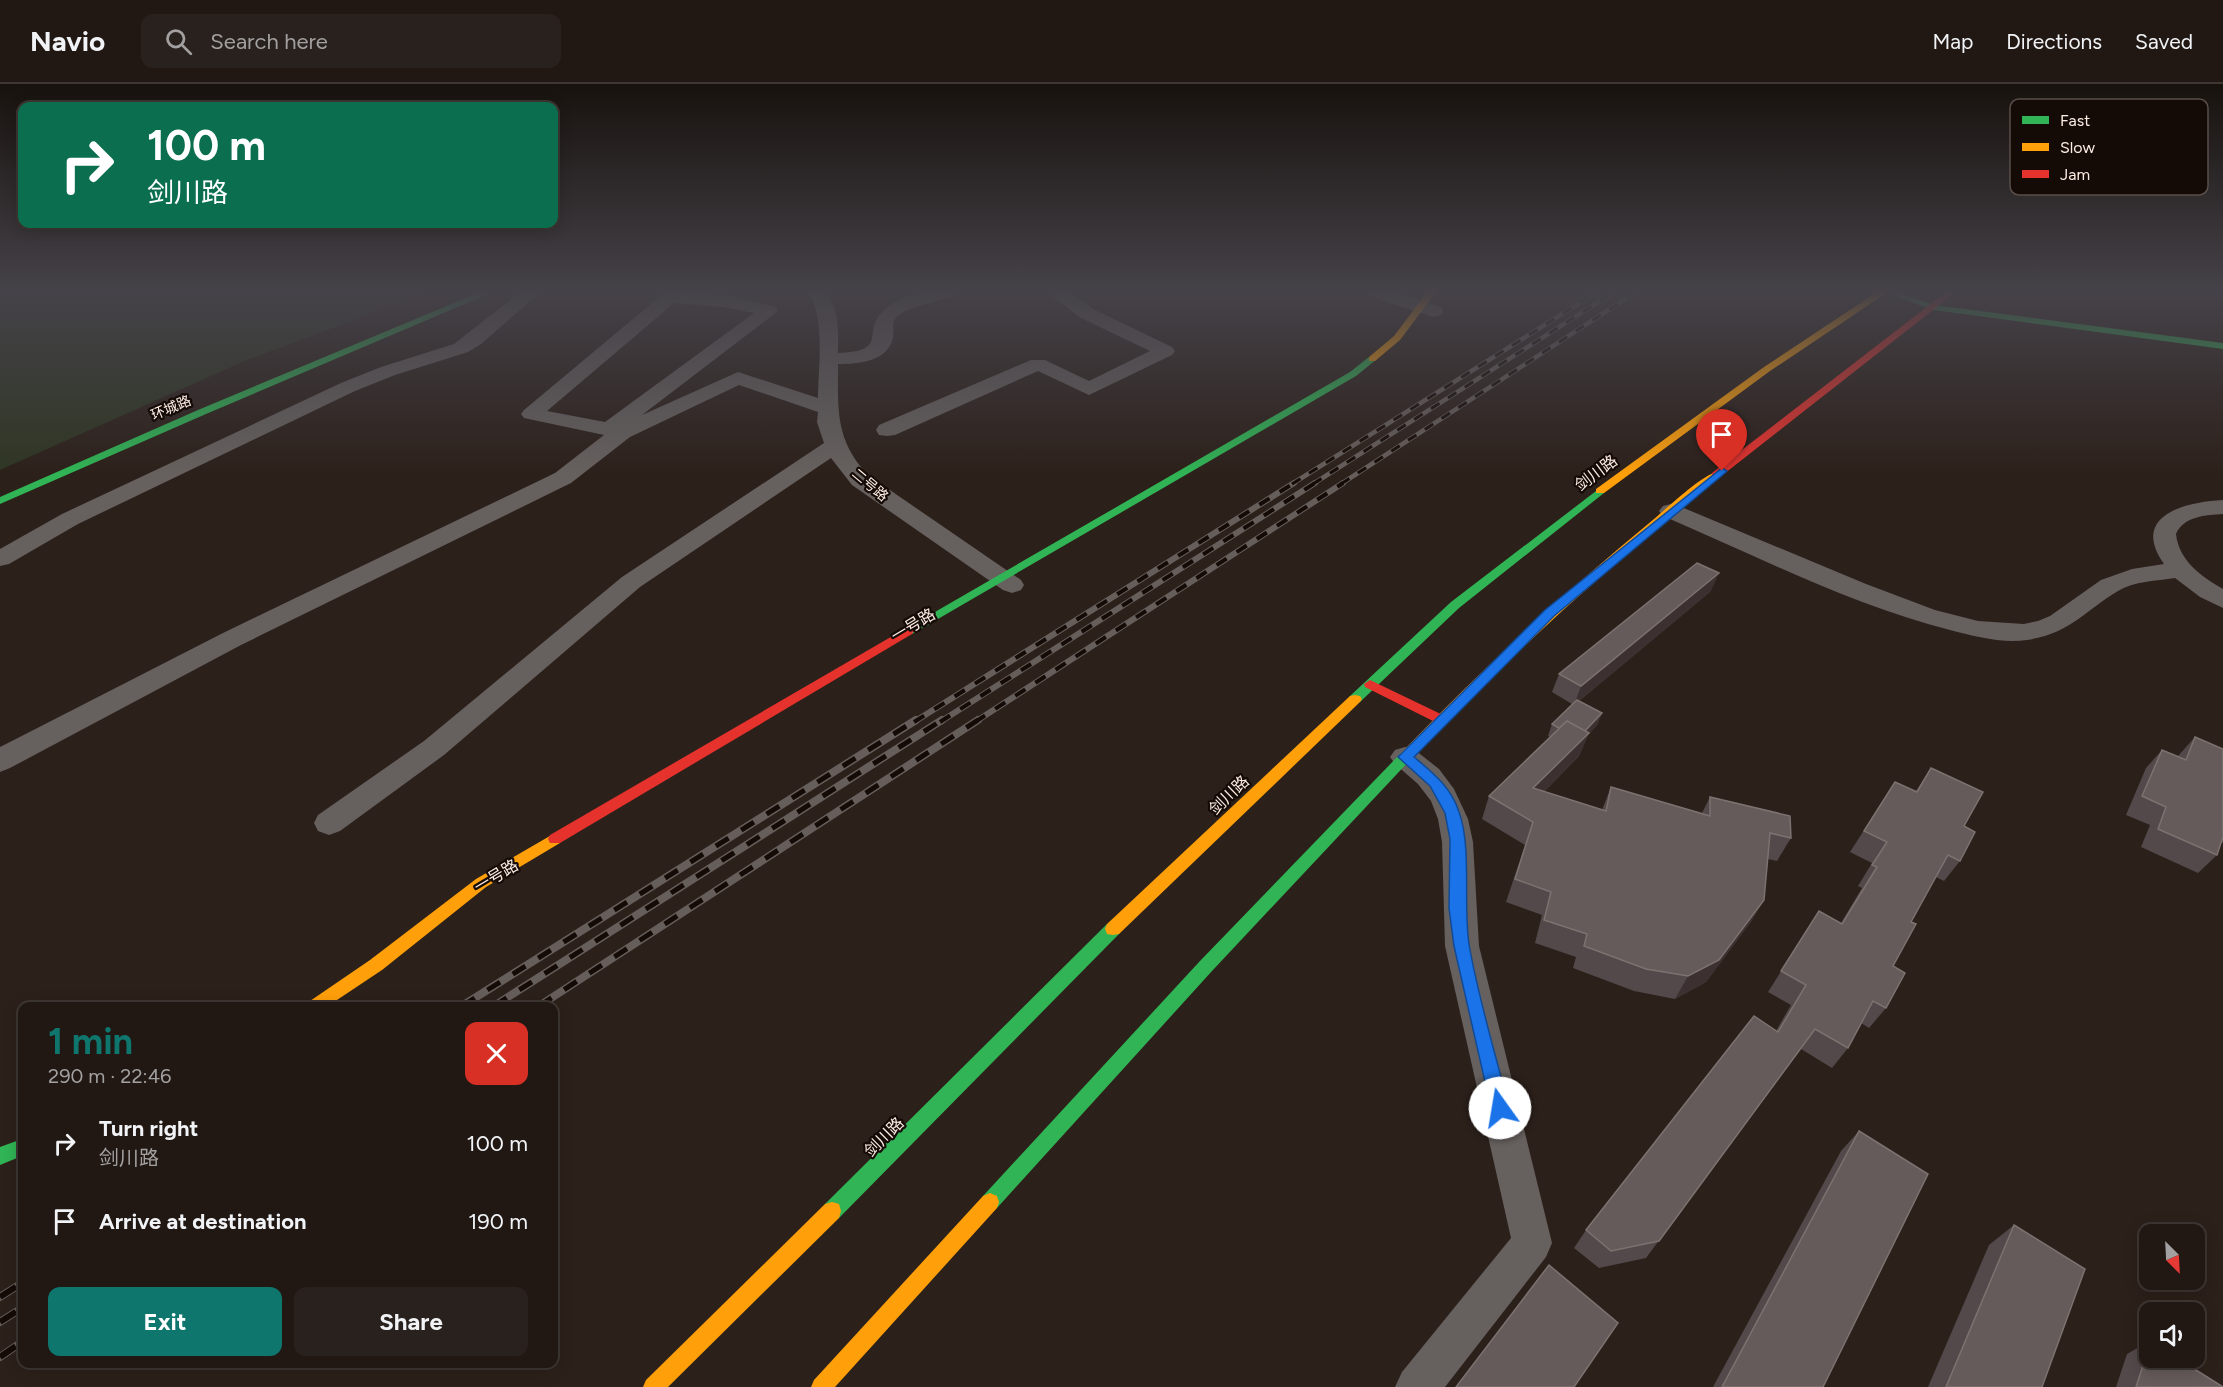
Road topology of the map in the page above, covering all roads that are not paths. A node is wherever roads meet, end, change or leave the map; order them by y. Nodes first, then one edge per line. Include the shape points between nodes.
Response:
1 (312, 353) edge
2 (344, 353) edge
3 (446, 353) edge
4 (604, 353) edge
5 (715, 353) edge
6 (827, 353) edge
7 (871, 353) edge
8 (1162, 353) edge
9 (1398, 353) edge
10 (1790, 353) edge
11 (1874, 353) edge
12 (827, 359) junction
13 (826, 408) junction
14 (126, 430) dead end
15 (887, 430) dead end
16 (615, 431) junction
17 (835, 445) junction
18 (0, 501) edge
19 (2223, 507) edge
20 (1671, 511) junction
21 (0, 559) edge
22 (2182, 569) junction
23 (1006, 582) junction
24 (2223, 600) edge
25 (892, 657) dead end
26 (1370, 684) junction
27 (1442, 720) junction
28 (1405, 757) junction
29 (0, 761) edge
30 (329, 823) dead end
31 (463, 915) dead end
32 (376, 965) junction
33 (322, 1002) edge
34 (18, 1149) edge
35 (0, 1155) edge
36 (653, 1387) edge
37 (821, 1387) edge
38 (1417, 1387) edge

1 - 14 main road, 环城路
2 - 18 main road, 环城路
3 - 21 street via 348,387 70,519
4 - 16 street via 531,414
5 - 16 street
6 - 12 street, 二号路
7 - 12 street
8 - 15 street via 1089,389 1038,364
9 - 23 main road, 一号路 via 1365,379
10 - 26 main road, 剑川路 via 1476,587
11 - 20 main road
12 - 13 street, 二号路
13 - 16 street via 738,378
13 - 17 street, 二号路
16 - 29 street via 563,477 232,639
17 - 23 street, 二号路 via 860,480
17 - 30 street via 631,582 434,748
19 - 22 street via 2190,510 2168,524 2166,545
20 - 22 street via 1857,590 1927,616 1978,629 2024,632 2044,628 2059,622 2110,585 2132,577
20 - 27 main road via 1550,613
22 - 24 street
23 - 25 main road, 一号路
23 - 32 main road, 一号路 via 481,883
26 - 27 main road
26 - 36 main road, 剑川路 via 1120,922
27 - 28 main road
28 - 37 main road via 1166,1008
28 - 38 street via 1440,789 1455,824 1462,946 1532,1243
31 - 32 main road, 一号路
32 - 33 main road, 一号路
34 - 35 main road

